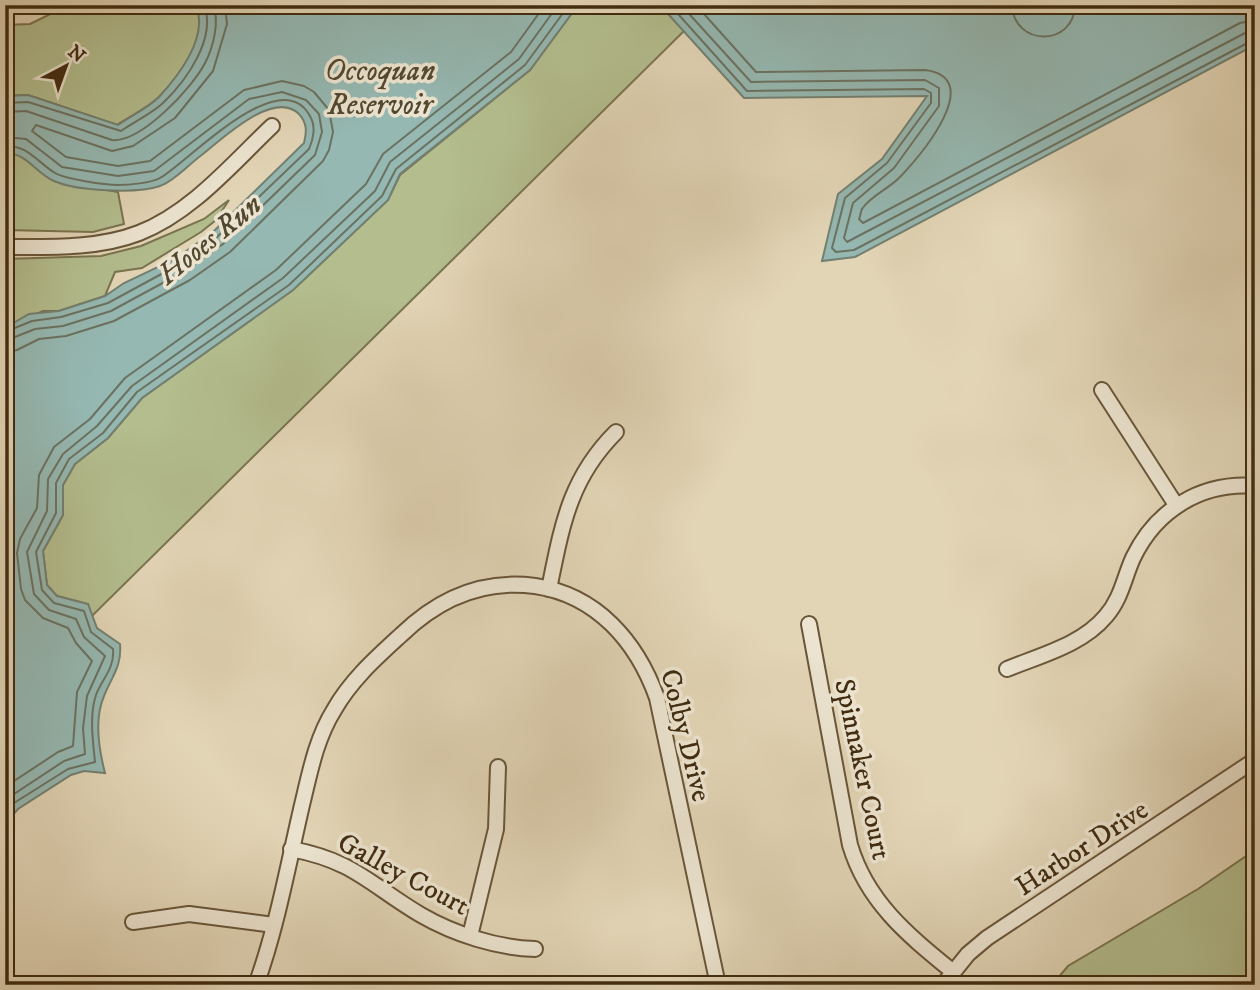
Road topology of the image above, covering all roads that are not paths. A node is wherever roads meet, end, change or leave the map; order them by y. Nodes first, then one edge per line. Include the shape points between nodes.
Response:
1 (272, 126) dead end
2 (5, 247) edge
3 (1102, 390) dead end
4 (616, 432) dead end
5 (1255, 486) edge
6 (1176, 505) junction
7 (549, 589) junction
8 (809, 624) dead end
9 (1007, 669) dead end
10 (1255, 760) edge
11 (498, 767) dead end
12 (291, 849) junction
13 (133, 922) dead end
14 (274, 925) junction
15 (470, 936) junction
16 (535, 949) dead end
17 (953, 971) junction
18 (256, 985) edge
19 (718, 985) edge
20 (943, 985) edge

1 - 2 street via 192,200 156,225 94,243
3 - 6 street
4 - 7 street via 592,458 568,504
5 - 6 street via 1211,490
6 - 9 street via 1144,538 1117,601 1097,627
7 - 12 street, Colby Drive via 494,586 454,596 419,617 361,672 322,733
7 - 19 street, Colby Drive via 585,603 608,620 629,641 649,674
8 - 17 street, Spinnaker Court via 850,845 861,874 886,913
10 - 17 street, Harbor Drive via 987,938
11 - 15 street via 496,829
12 - 14 street, Colby Drive
12 - 15 street, Galley Court via 357,870 423,916
13 - 14 street via 189,914
14 - 18 street, Colby Drive
15 - 16 street, Galley Court
17 - 20 street, Harbor Drive

